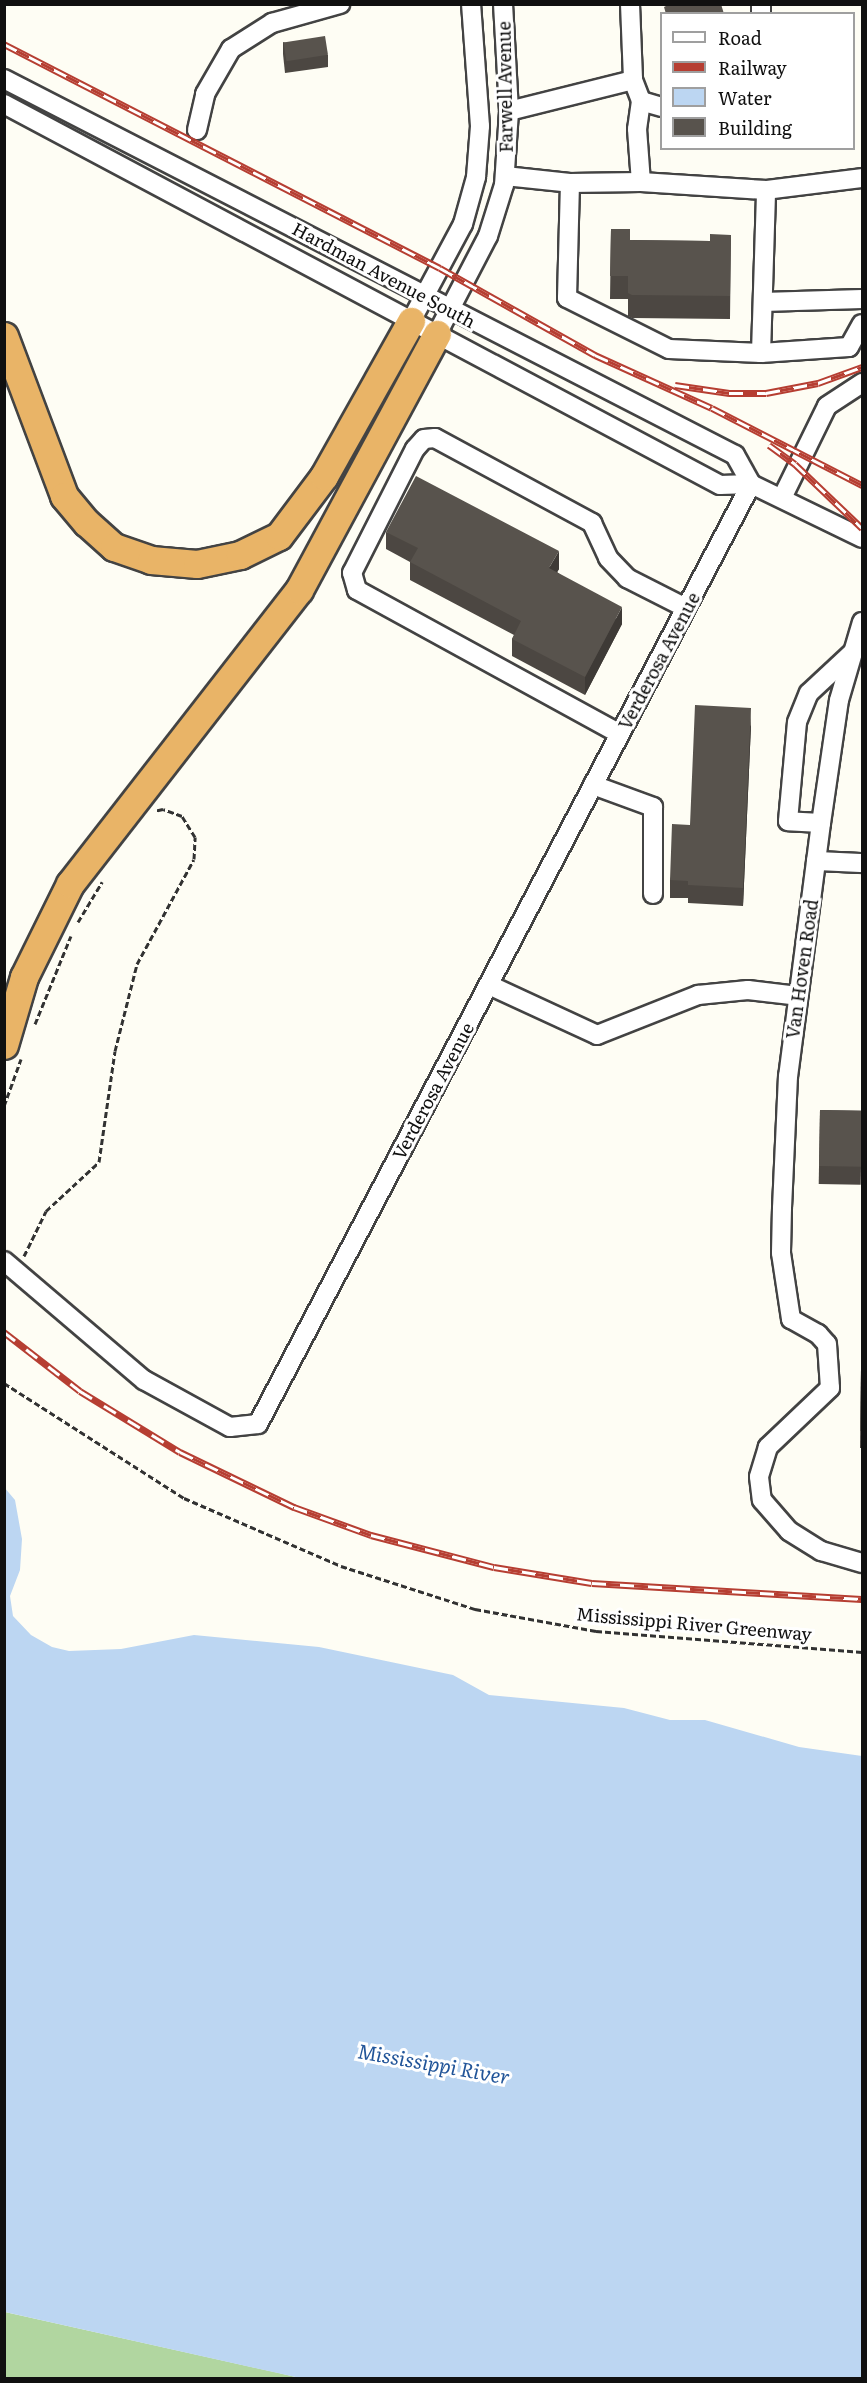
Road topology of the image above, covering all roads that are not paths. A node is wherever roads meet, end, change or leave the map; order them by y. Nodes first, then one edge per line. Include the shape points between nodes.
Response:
1 (340, 4) edge
2 (471, 4) edge
3 (503, 4) edge
4 (630, 4) edge
5 (4, 79) edge
6 (633, 80) junction
7 (641, 101) junction
8 (4, 104) edge
9 (660, 106) edge
10 (509, 111) junction
11 (197, 130) dead end
12 (505, 176) junction
13 (862, 178) edge
14 (641, 182) junction
15 (570, 183) junction
16 (766, 190) junction
17 (425, 295) junction
18 (862, 299) edge
19 (763, 302) junction
20 (451, 310) junction
21 (411, 321) junction
22 (862, 324) edge
23 (437, 334) junction
24 (4, 336) edge
25 (761, 353) junction
26 (862, 383) edge
27 (751, 484) junction
28 (782, 498) junction
29 (862, 538) edge
30 (686, 608) junction
31 (862, 622) edge
32 (853, 652) junction
33 (620, 734) junction
34 (593, 785) junction
35 (821, 823) junction
36 (816, 861) junction
37 (862, 863) edge
38 (653, 894) dead end
39 (489, 985) junction
40 (798, 996) junction
41 (14, 1047) edge
42 (12, 1267) edge
43 (862, 1563) edge

1 - 11 street via 272,23 231,49 205,94
2 - 17 street, Farwell Avenue via 480,126 476,177 463,224
3 - 10 street, Farwell Avenue
4 - 6 street
5 - 17 street, Hardman Avenue South
6 - 7 street
6 - 10 street
7 - 9 street
7 - 14 street via 637,129
8 - 21 street, Hardman Avenue South
10 - 12 street, Farwell Avenue
12 - 15 street
12 - 20 street, Farwell Avenue via 488,236
13 - 16 street
14 - 15 street
14 - 16 street
15 - 25 street via 567,298 669,350
16 - 19 street
17 - 20 street, Hardman Avenue South
17 - 21 street, Farwell Avenue
18 - 19 street
19 - 25 street
20 - 23 street, Farwell Avenue
20 - 27 street, Hardman Avenue South via 735,455
21 - 23 street, Hardman Avenue South
21 - 24 highway via 324,476 279,537 240,555 197,564 151,560 114,547 64,496
22 - 25 street via 849,347
23 - 27 street, Hardman Avenue South via 720,485
23 - 41 highway via 299,590 70,884 24,977
26 - 28 street via 827,406
27 - 28 street, Hardman Avenue South
27 - 30 street, Verderosa Avenue
28 - 29 street, Hardman Avenue South
30 - 33 street, Verderosa Avenue
30 - 33 street via 627,578 608,558 592,523 435,438 424,439 415,449 352,573 357,590
31 - 32 street, Van Hoven Road
32 - 35 street, Van Hoven Road via 839,700
32 - 35 street via 809,693 797,722 788,821
33 - 34 street, Verderosa Avenue
34 - 38 street via 653,807
34 - 39 street, Verderosa Avenue
35 - 36 street, Van Hoven Road
36 - 37 street
36 - 40 street, Van Hoven Road
39 - 40 street via 597,1035 698,995 748,990
39 - 42 street, Verderosa Avenue via 258,1424 230,1427 144,1380
40 - 43 street, Van Hoven Road via 788,1076 781,1253 791,1319 818,1334 827,1344 830,1388 768,1447 759,1477 762,1500 789,1531 820,1551

